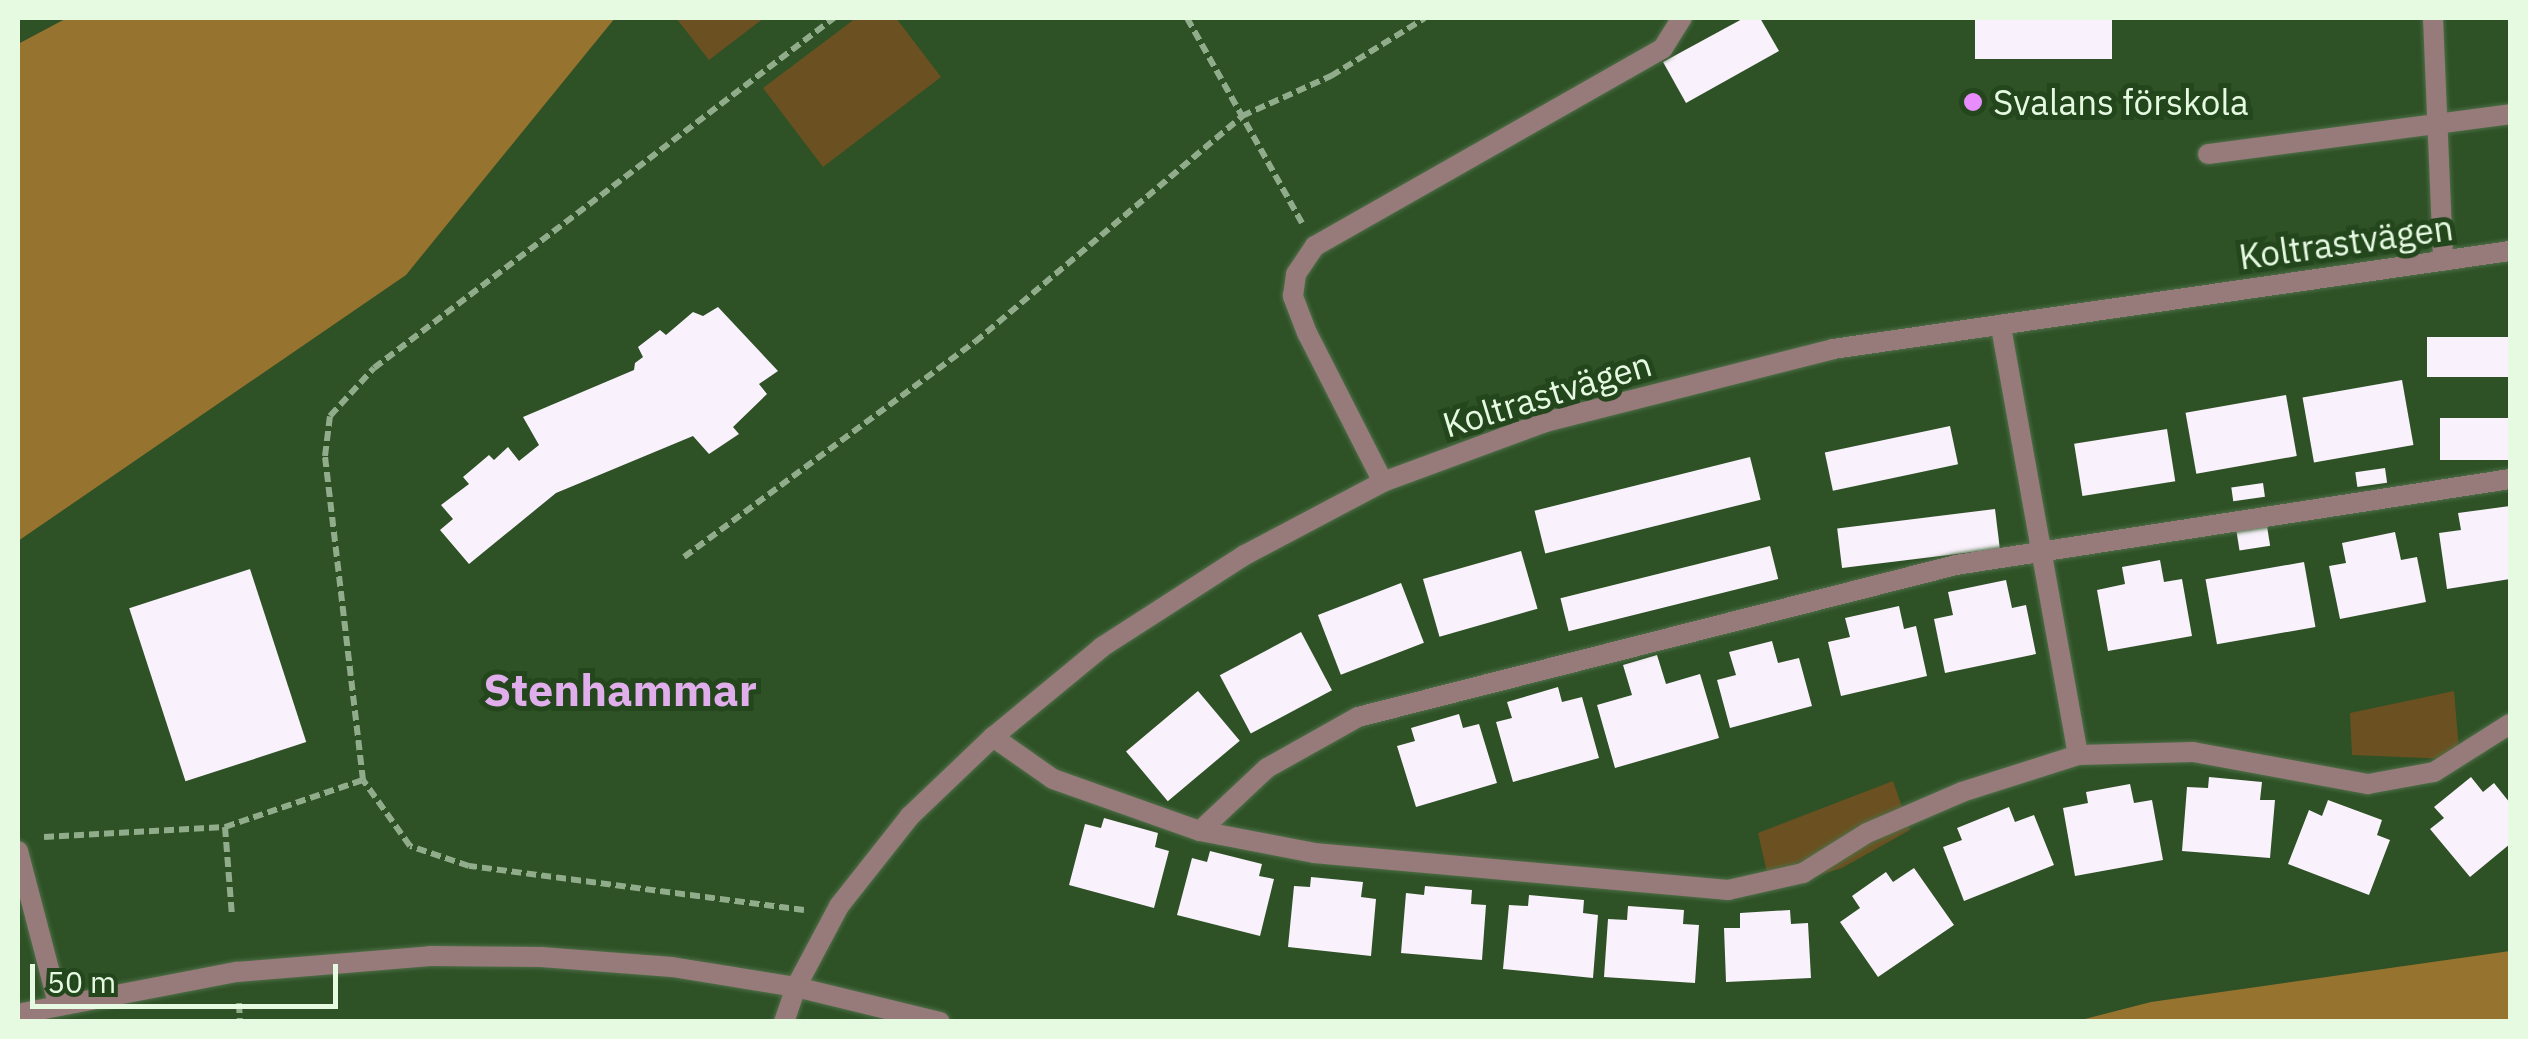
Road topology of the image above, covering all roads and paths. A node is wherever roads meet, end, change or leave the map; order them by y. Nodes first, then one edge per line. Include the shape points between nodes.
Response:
1 (834, 18) edge
2 (1188, 18) edge
3 (1425, 18) edge
4 (1682, 18) edge
5 (2433, 18) edge
6 (2510, 114) edge
7 (1242, 116) junction
8 (2437, 124) junction
9 (2208, 154) dead end
10 (1315, 246) junction
11 (2510, 251) edge
12 (2443, 261) junction
13 (2001, 326) junction
14 (2510, 479) edge
15 (1382, 482) junction
16 (2040, 552) junction
17 (684, 557) dead end
18 (2510, 724) edge
19 (993, 737) junction
20 (2078, 755) junction
21 (363, 780) junction
22 (225, 827) junction
23 (1200, 832) junction
24 (36, 837) dead end
25 (18, 850) edge
26 (232, 914) dead end
27 (835, 914) junction
28 (796, 987) junction
29 (238, 997) dead end
30 (58, 1003) junction
31 (18, 1014) edge
32 (240, 1022) edge
33 (784, 1022) edge
34 (940, 1022) edge

1 - 21 path via 374,368 330,416 325,456
2 - 7 path
3 - 7 path via 1331,76
4 - 10 street via 1663,48
5 - 8 street
6 - 8 street
7 - 10 path
7 - 17 path via 975,342
8 - 9 street
8 - 12 street
10 - 15 street via 1296,274 1293,296
11 - 12 street, Koltrastvägen
12 - 13 street, Koltrastvägen
13 - 15 street, Koltrastvägen via 1814,354 1545,422
13 - 16 street
14 - 16 street
15 - 19 street, Koltrastvägen via 1245,554 1102,647
16 - 20 street
16 - 23 street via 1833,594 1358,717 1267,768
18 - 20 street via 2434,772 2368,784 2193,752
19 - 23 street via 1053,778
19 - 27 street, Koltrastvägen via 910,816
20 - 23 street via 1962,792 1867,833 1803,873 1728,890 1314,854
21 - 22 path
21 - 27 path via 410,846 469,866
22 - 24 path
22 - 26 path
25 - 30 street
27 - 28 street, Koltrastvägen
28 - 30 street via 672,967 430,956 237,972
28 - 33 street, Koltrastvägen
28 - 34 street
29 - 32 path
30 - 31 street

